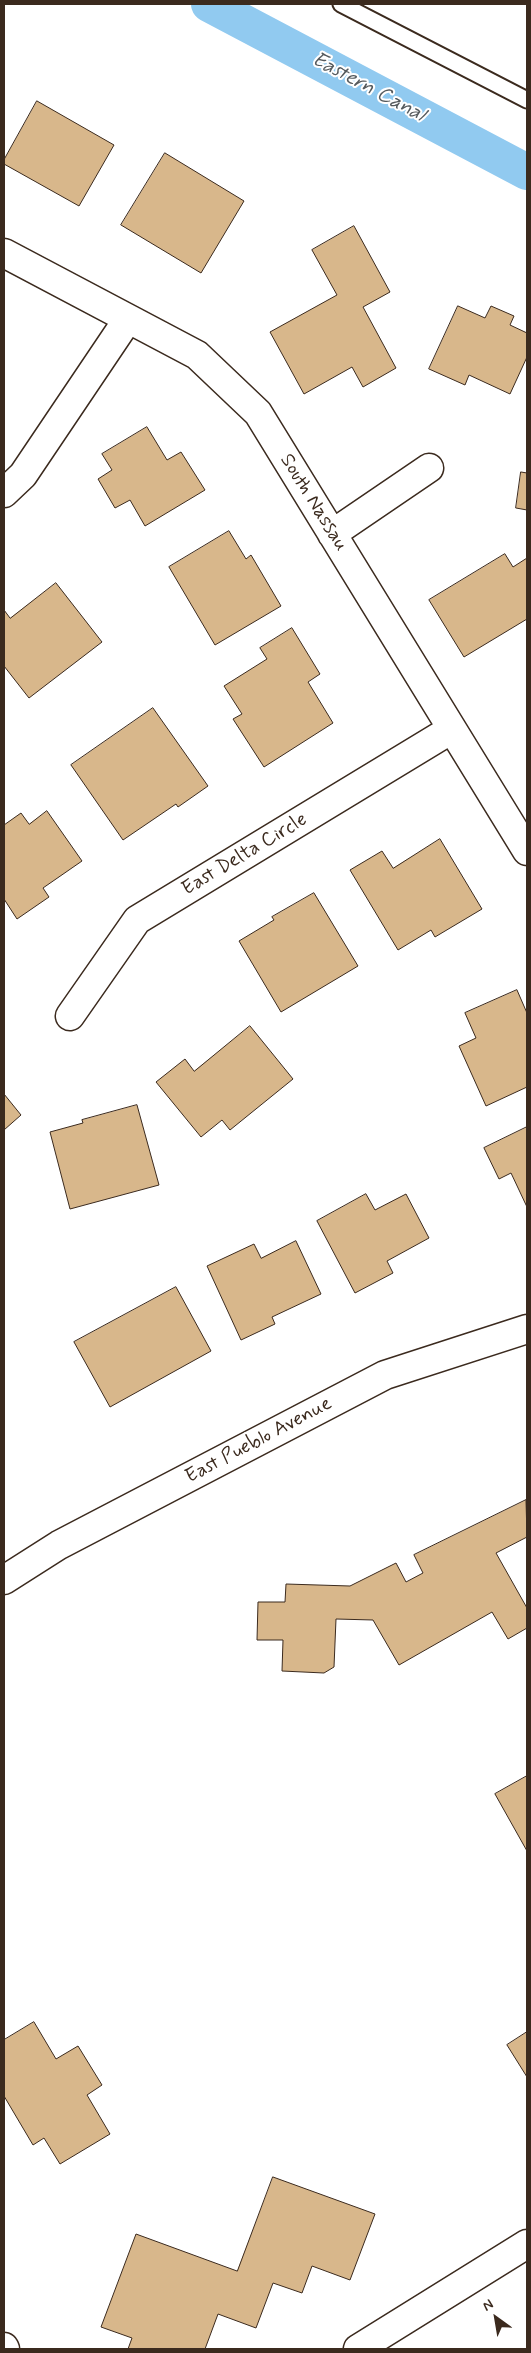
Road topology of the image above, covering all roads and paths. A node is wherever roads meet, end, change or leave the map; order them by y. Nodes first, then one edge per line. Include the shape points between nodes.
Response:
1 (341, 4) edge
2 (527, 100) edge
3 (4, 254) edge
4 (128, 319) junction
5 (430, 468) dead end
6 (4, 493) edge
7 (332, 534) junction
8 (452, 729) junction
9 (527, 851) edge
10 (70, 1016) dead end
11 (527, 1329) edge
12 (4, 1580) edge
13 (527, 2244) edge
14 (358, 2349) edge

1 - 2 lane
3 - 4 street, South Nassau
4 - 6 street via 22,475
4 - 7 street, South Nassau via 197,354 258,413
5 - 7 street
7 - 8 street, South Nassau
8 - 9 street, South Nassau
8 - 10 street, East Delta Circle via 138,920
11 - 12 street, East Pueblo Avenue via 385,1375 59,1545
13 - 14 street

